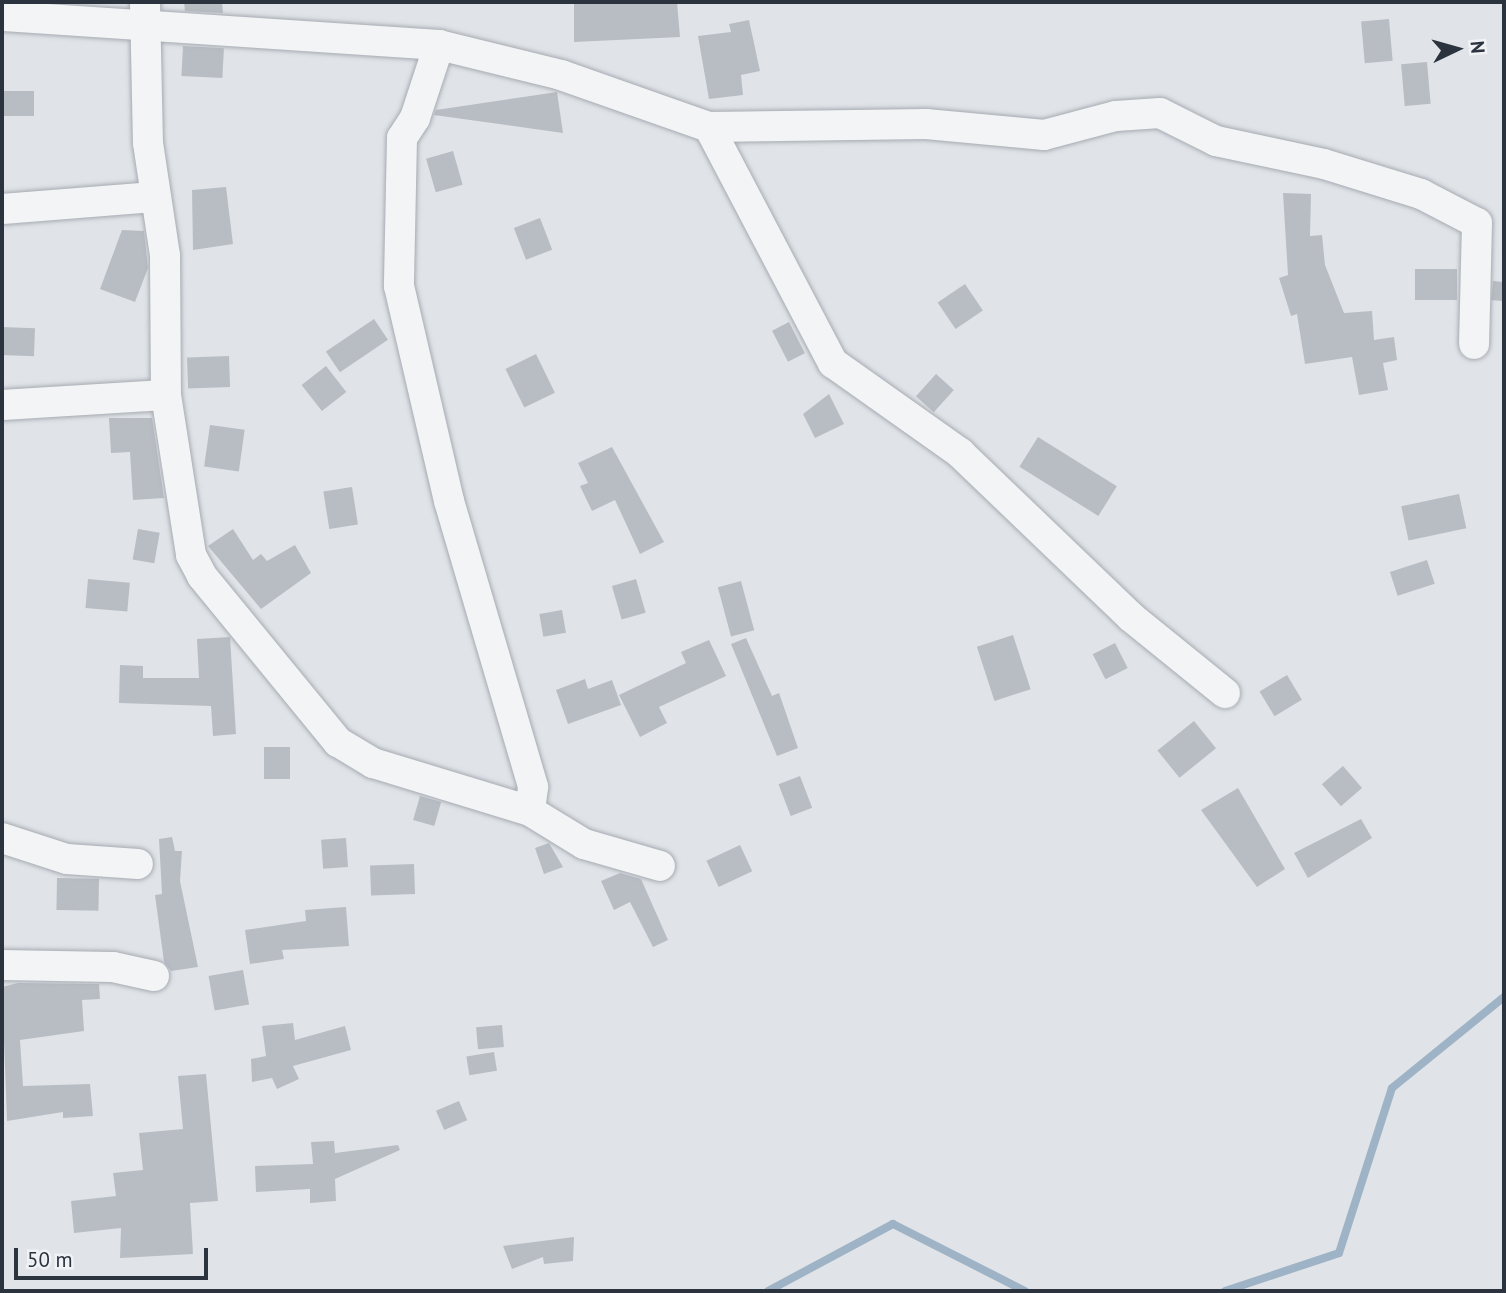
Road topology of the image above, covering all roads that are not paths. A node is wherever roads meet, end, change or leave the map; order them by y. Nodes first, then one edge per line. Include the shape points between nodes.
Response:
1 (145, 12) edge
2 (2, 16) edge
3 (439, 45) junction
4 (709, 127) junction
5 (155, 197) junction
6 (2, 209) edge
7 (1474, 344) dead end
8 (166, 395) junction
9 (2, 405) edge
10 (1225, 693) dead end
11 (530, 811) junction
12 (2, 838) edge
13 (138, 864) dead end
14 (660, 866) dead end
15 (2, 965) edge
16 (155, 976) dead end

1 - 2 street
1 - 3 street
1 - 5 street
3 - 4 street via 561,75
3 - 11 street via 415,118 402,138 400,286 453,514 533,787
4 - 7 street via 926,124 1044,135 1116,116 1160,113 1216,141 1324,164 1422,194 1477,223
4 - 10 street via 833,363 960,453 1131,617
5 - 6 street
5 - 8 street via 164,256
8 - 9 street
8 - 11 street via 191,555 338,742 373,763
11 - 14 street via 584,844
12 - 13 street via 67,859
15 - 16 street via 113,967

